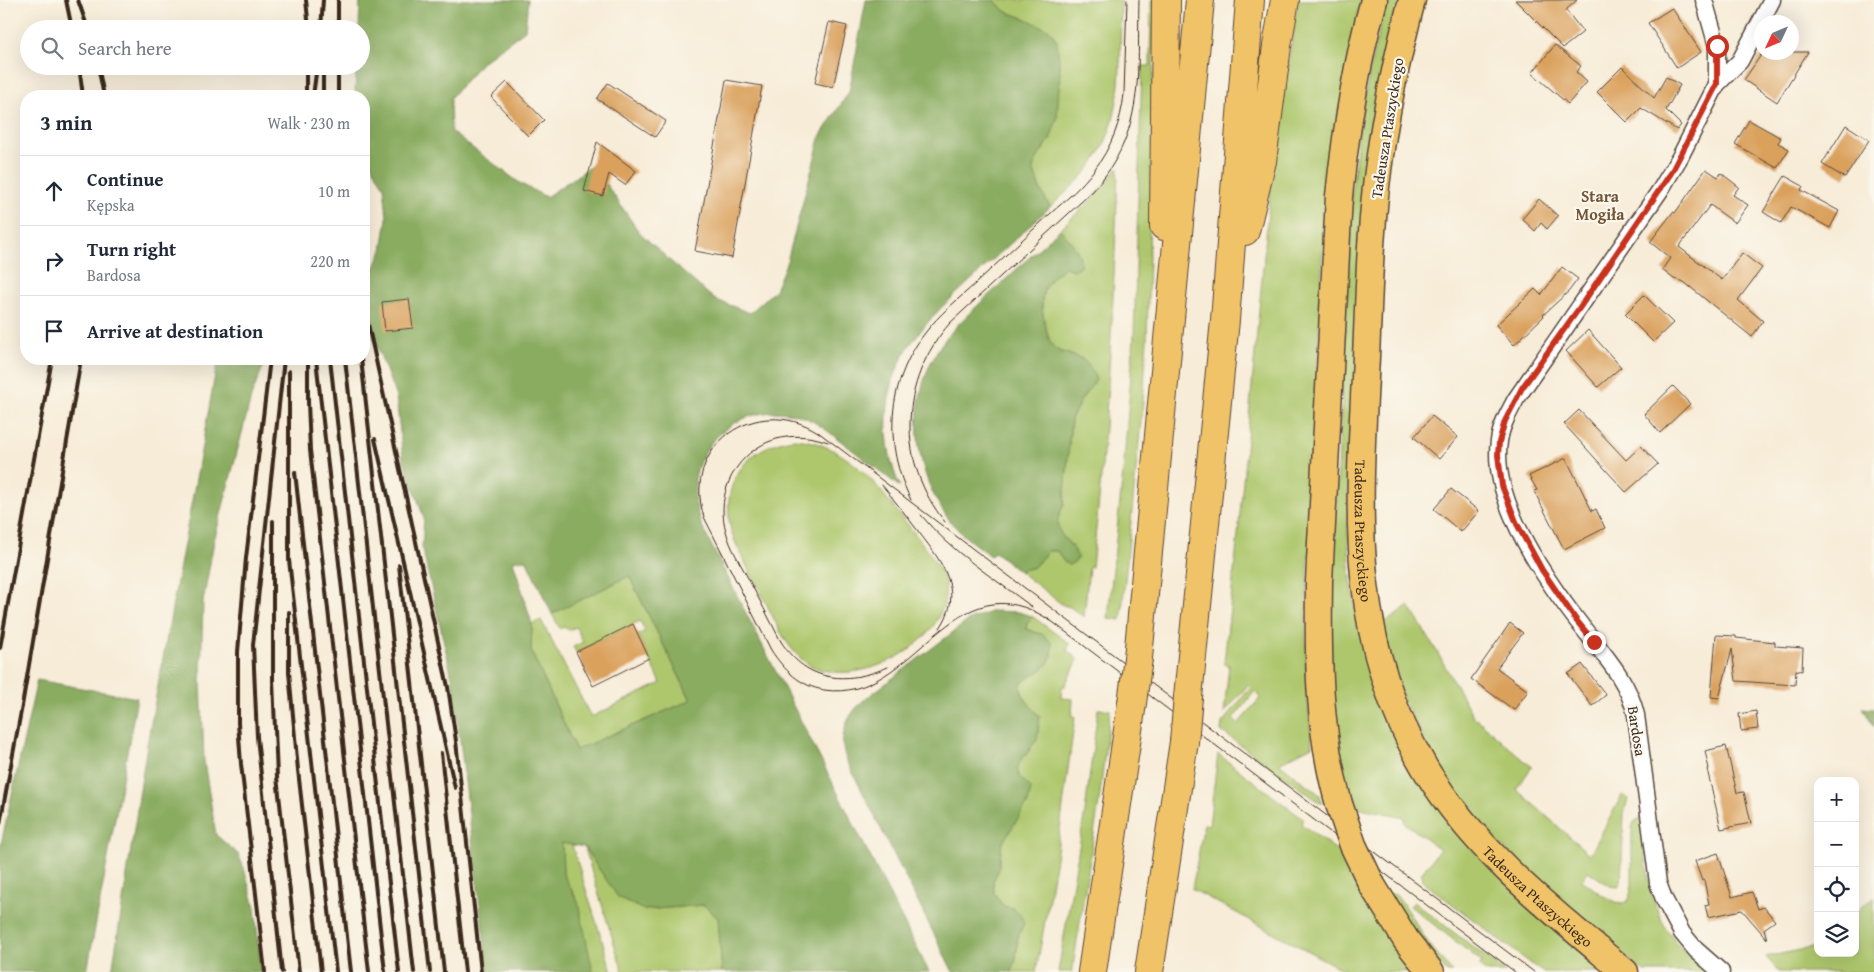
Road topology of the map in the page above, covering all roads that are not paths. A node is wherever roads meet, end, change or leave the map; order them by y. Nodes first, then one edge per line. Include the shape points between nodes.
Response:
1 (1166, 0) edge
2 (1200, 0) edge
3 (1250, 0) edge
4 (1285, 0) edge
5 (1374, 0) edge
6 (1412, 0) edge
7 (1704, 0) edge
8 (1772, 0) edge
9 (1717, 84) junction
10 (1225, 320) junction
11 (1166, 373) junction
12 (1092, 972) edge
13 (1148, 972) edge
14 (1431, 972) edge
15 (1625, 972) edge
16 (1721, 972) edge

1 - 11 highway
2 - 11 highway
3 - 10 highway
4 - 10 highway via 1262,160
5 - 14 main road, bridge via 1353,92 1339,196 1320,571 1320,702 1338,804 1353,845 1372,885 1406,940
6 - 15 main road, Tadeusza Ptaszyckiego via 1386,115 1370,256 1360,522 1364,586 1373,638 1385,682 1409,738 1427,772 1457,814 1514,876
7 - 9 street via 1717,46
8 - 9 street, Bardosa via 1740,61
9 - 16 street, Bardosa via 1661,189 1522,388 1505,421 1498,455 1502,486 1520,532 1562,598 1628,688 1636,715 1658,883 1670,914 1686,938
10 - 13 highway, bridge via 1184,742
11 - 12 highway, bridge via 1138,658

